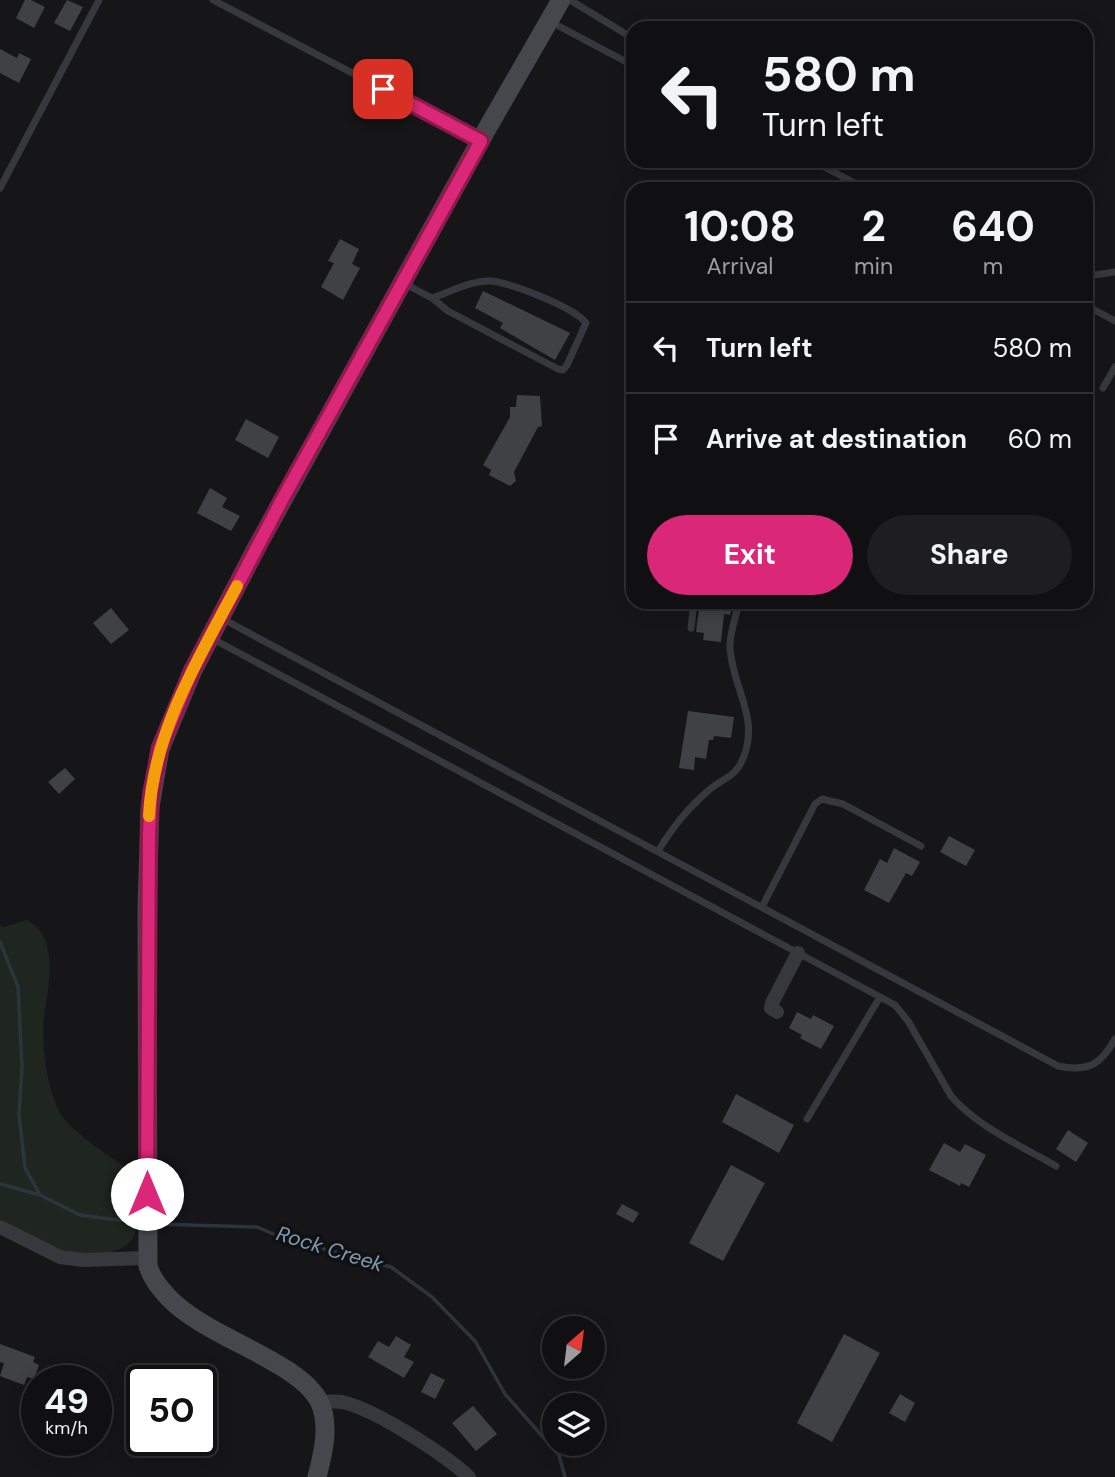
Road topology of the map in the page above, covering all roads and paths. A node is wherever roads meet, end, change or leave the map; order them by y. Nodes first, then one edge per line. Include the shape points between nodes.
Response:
1 (99, 0) edge
2 (213, 0) edge
3 (561, 0) edge
4 (570, 0) edge
5 (551, 22) junction
6 (626, 34) edge
7 (626, 62) edge
8 (481, 141) junction
9 (826, 168) edge
10 (853, 182) edge
11 (0, 188) edge
12 (1115, 272) edge
13 (1093, 275) edge
14 (402, 283) junction
15 (432, 298) junction
16 (1093, 309) edge
17 (1115, 321) edge
18 (1115, 367) edge
19 (1103, 388) dead end
20 (693, 609) edge
21 (737, 609) edge
22 (220, 617) junction
23 (691, 628) dead end
24 (210, 637) junction
25 (921, 846) dead end
26 (658, 851) junction
27 (762, 907) junction
28 (798, 953) junction
29 (880, 997) junction
30 (777, 1012) dead end
31 (1115, 1039) edge
32 (807, 1119) dead end
33 (1056, 1166) dead end
34 (0, 1227) edge
35 (147, 1258) junction
36 (320, 1402) junction
37 (317, 1477) edge
38 (469, 1477) edge

1 - 11 lane
2 - 8 lane
3 - 5 main road
4 - 6 lane
5 - 7 lane
5 - 8 main road
8 - 14 main road
9 - 10 lane
12 - 13 lane
14 - 15 lane
14 - 22 main road
15 - 15 lane via 563,370 586,324 569,309 489,281
16 - 17 lane
18 - 19 lane
20 - 23 lane
21 - 26 lane via 730,652 750,719 741,762 733,776 711,788 677,821
22 - 24 main road
22 - 26 lane
24 - 28 lane
24 - 35 main road via 160,748 150,807
25 - 27 lane via 843,804 822,799 815,804
26 - 27 lane
27 - 31 lane via 1058,1066 1091,1066 1105,1057
28 - 29 lane
28 - 30 street via 772,1003
29 - 32 lane
29 - 33 lane via 895,1005 908,1021 960,1106
34 - 35 street via 60,1257
35 - 36 main road via 154,1279 185,1313 290,1372
36 - 37 main road via 324,1444
36 - 38 street via 341,1402 364,1410 422,1442

